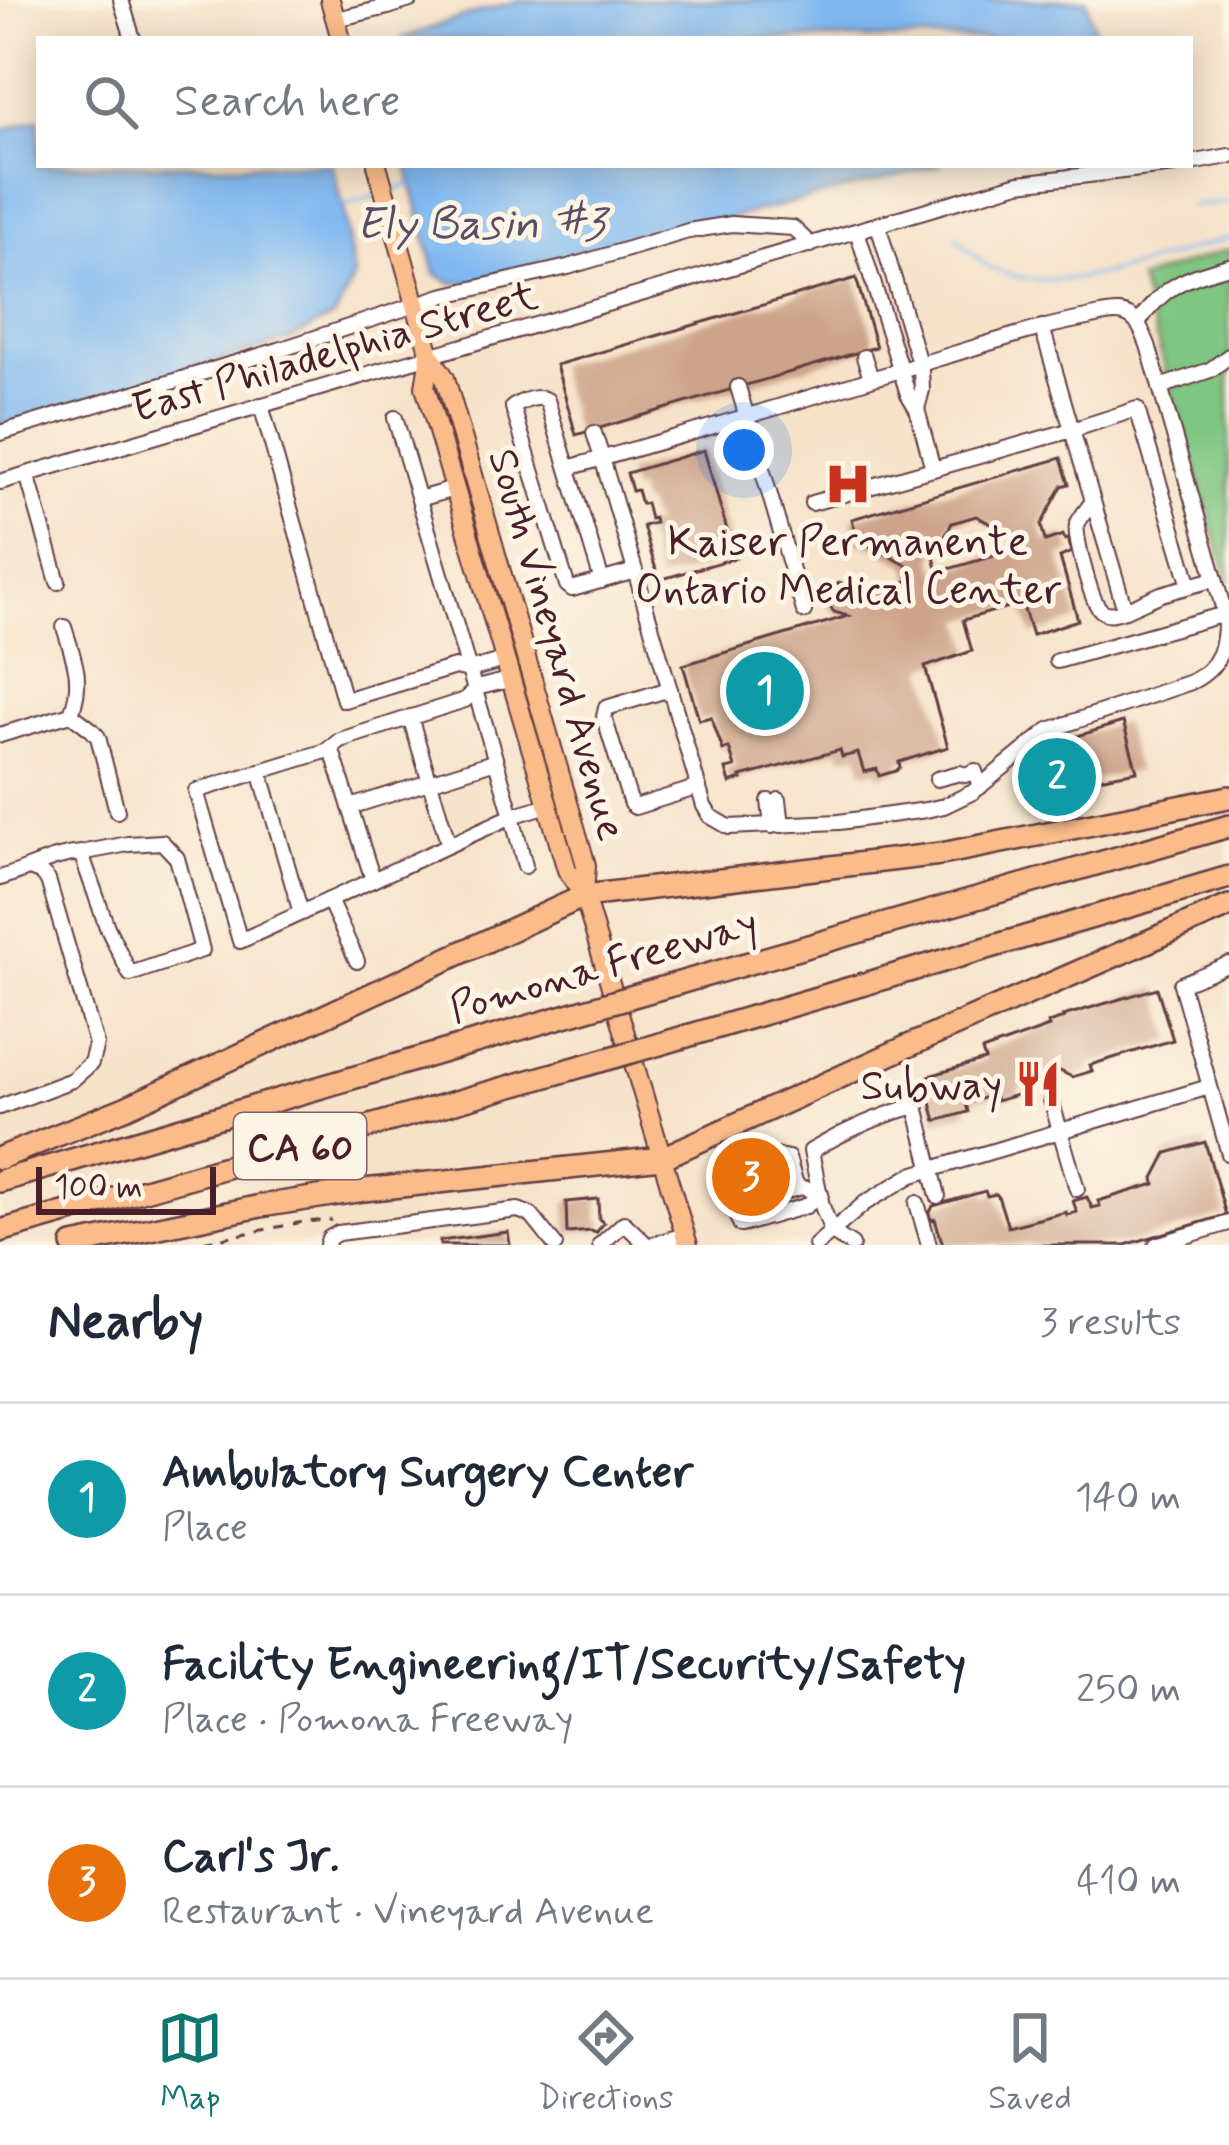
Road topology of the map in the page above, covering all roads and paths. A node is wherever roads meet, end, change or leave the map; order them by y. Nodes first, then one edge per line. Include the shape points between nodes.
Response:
1 (121, 0) edge
2 (410, 0) edge
3 (385, 3) edge
4 (336, 19) edge
5 (132, 36) edge
6 (1229, 156) edge
7 (1193, 162) edge
8 (1149, 168) edge
9 (379, 172) edge
10 (878, 225) junction
11 (857, 231) junction
12 (811, 245) junction
13 (1229, 266) edge
14 (416, 306) junction
15 (1138, 323) junction
16 (1042, 327) junction
17 (430, 355) junction
18 (1229, 356) edge
19 (863, 357) dead end
20 (920, 364) junction
21 (900, 370) junction
22 (871, 378) junction
23 (738, 387) dead end
24 (1160, 387) junction
25 (261, 405) junction
26 (917, 409) junction
27 (746, 416) junction
28 (395, 418) dead end
29 (1072, 430) junction
30 (0, 433) edge
31 (594, 433) dead end
32 (602, 458) junction
33 (568, 468) junction
34 (933, 469) junction
35 (27, 474) junction
36 (0, 482) edge
37 (454, 489) junction
38 (419, 499) junction
39 (1093, 501) junction
40 (812, 502) dead end
41 (635, 571) junction
42 (1215, 579) junction
43 (602, 580) junction
44 (58, 582) dead end
45 (1190, 586) junction
46 (1125, 610) junction
47 (804, 611) dead end
48 (1225, 614) junction
49 (64, 627) dead end
50 (504, 660) junction
51 (1057, 662) dead end
52 (469, 670) junction
53 (509, 680) junction
54 (476, 688) junction
55 (670, 689) junction
56 (71, 714) junction
57 (410, 717) junction
58 (0, 735) edge
59 (331, 747) junction
60 (496, 761) junction
61 (260, 771) junction
62 (965, 775) dead end
63 (430, 782) junction
64 (699, 787) junction
65 (980, 787) junction
66 (1229, 797) edge
67 (774, 800) dead end
68 (548, 805) junction
69 (350, 807) junction
70 (117, 811) dead end
71 (512, 816) junction
72 (777, 825) junction
73 (1229, 826) edge
74 (448, 845) junction
75 (81, 853) junction
76 (525, 866) dead end
77 (32, 869) junction
78 (1229, 877) edge
79 (0, 878) edge
80 (374, 880) junction
81 (584, 896) junction
82 (329, 900) junction
83 (1229, 906) edge
84 (301, 913) junction
85 (357, 961) dead end
86 (1229, 964) edge
87 (1209, 1087) junction
88 (1051, 1100) dead end
89 (0, 1107) edge
90 (1060, 1131) junction
91 (1229, 1154) edge
92 (0, 1158) edge
93 (662, 1158) junction
94 (931, 1169) junction
95 (0, 1180) edge
96 (797, 1188) junction
97 (1077, 1189) dead end
98 (821, 1194) junction
99 (938, 1196) dead end
100 (917, 1203) dead end
101 (735, 1213) junction
102 (332, 1220) dead end
103 (1229, 1223) edge
104 (0, 1231) edge
105 (832, 1232) junction
106 (686, 1240) edge
107 (74, 1245) edge
108 (187, 1245) edge
109 (327, 1245) edge
110 (555, 1245) edge
111 (600, 1245) edge
112 (649, 1245) edge
113 (816, 1245) edge
114 (852, 1245) edge
115 (929, 1245) edge
116 (1156, 1245) edge

1 - 5 street
2 - 3 street
3 - 4 street
6 - 7 street
8 - 10 street, East Philadelphia Street via 1019,183
9 - 14 main road, South Vineyard Avenue
10 - 11 street, East Philadelphia Street
10 - 20 street
11 - 12 street, East Philadelphia Street
11 - 21 street
12 - 14 street via 793,228 732,224
12 - 17 street, East Philadelphia Street
13 - 15 street via 1171,286
14 - 17 main road, South Vineyard Avenue
14 - 30 street
15 - 16 street via 1111,314
15 - 24 street
16 - 20 street
16 - 29 street
17 - 25 street, East Philadelphia Street
17 - 37 main road, South Vineyard Avenue via 425,388
17 - 81 main road, South Vineyard Avenue via 446,382 586,865
18 - 24 street
19 - 22 street
20 - 21 street
20 - 26 street
21 - 22 street
21 - 26 street
22 - 27 street
23 - 27 street
24 - 42 street
25 - 35 street, East Philadelphia Street
25 - 52 street via 344,700 455,667
26 - 34 street
27 - 32 street
27 - 47 street
28 - 38 street
29 - 34 street
29 - 39 street
29 - 45 street via 1137,409
31 - 32 street
32 - 33 street
32 - 41 street
33 - 43 street
33 - 43 street via 547,400 513,407 567,585
34 - 40 street
35 - 36 street, East Philadelphia Street
35 - 44 street
37 - 38 street
37 - 50 main road, South Vineyard Avenue
38 - 52 street
39 - 46 street
39 - 46 street via 1076,530 1082,561 1096,606 1109,614
41 - 43 street
41 - 55 street
42 - 45 street
42 - 48 street
45 - 46 street
48 - 51 street
48 - 65 street via 1221,656 1202,676 1062,724
49 - 56 street via 79,675
50 - 52 street
50 - 53 main road, South Vineyard Avenue
52 - 54 street
53 - 54 street
53 - 68 main road, South Vineyard Avenue
54 - 57 street via 464,700
54 - 60 street
55 - 64 street
55 - 64 street via 607,708 604,717 635,807
56 - 58 street
56 - 70 street via 98,737
57 - 59 street
57 - 63 street
59 - 61 street
59 - 69 street
60 - 63 street
60 - 71 street
61 - 84 street
61 - 84 street via 196,790 240,941
62 - 65 street via 975,771
63 - 69 street
63 - 74 street
64 - 72 street via 720,824
65 - 72 street via 926,810
66 - 81 highway via 940,854
67 - 72 street
68 - 71 street
68 - 81 main road, South Vineyard Avenue via 567,870
69 - 80 street
71 - 74 street
71 - 76 street
73 - 95 highway, Pomona Freeway / CA 60, bridge
74 - 80 street
75 - 75 street via 130,974 202,950 177,858 162,842
75 - 77 street via 52,856
77 - 79 street
77 - 89 street via 48,880 96,1044 92,1063 72,1080
78 - 104 highway, CA 60, bridge
80 - 82 street
81 - 92 highway
81 - 93 main road
82 - 84 street
82 - 85 street
83 - 93 highway
86 - 87 street via 1180,984
87 - 90 street
87 - 91 street
88 - 90 street
90 - 94 street
90 - 97 street
93 - 106 main road
93 - 107 highway via 364,1190
94 - 98 street via 916,1106 904,1108 811,1151
94 - 99 street
94 - 105 street via 884,1190
96 - 98 street
96 - 101 street
96 - 101 street via 788,1158 759,1156 718,1178 718,1193
98 - 101 street via 741,1225
98 - 105 street
100 - 115 street
102 - 108 path
103 - 116 street
105 - 113 street
105 - 114 street
106 - 112 street
109 - 110 street via 338,1234 518,1210
111 - 112 street via 624,1223

